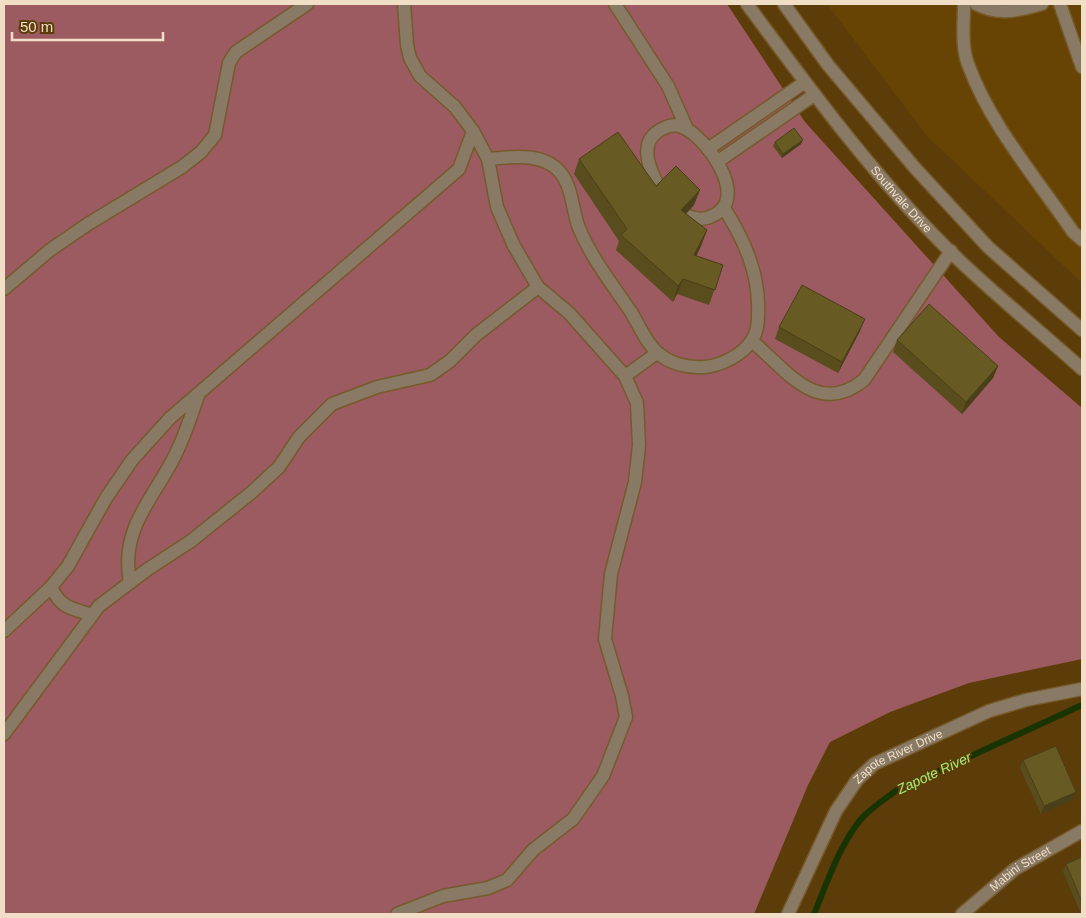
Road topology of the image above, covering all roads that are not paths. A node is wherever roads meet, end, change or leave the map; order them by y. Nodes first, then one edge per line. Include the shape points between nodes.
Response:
1 (307, 4) edge
2 (404, 4) edge
3 (614, 4) edge
4 (747, 4) edge
5 (784, 4) edge
6 (964, 4) edge
7 (976, 4) edge
8 (1042, 4) edge
9 (1060, 4) edge
10 (1082, 67) edge
11 (805, 82) junction
12 (814, 95) junction
13 (687, 129) junction
14 (474, 131) junction
15 (708, 150) junction
16 (488, 159) junction
17 (717, 162) junction
18 (661, 191) edge
19 (724, 208) junction
20 (685, 215) edge
21 (1082, 240) edge
22 (951, 251) junction
23 (538, 287) junction
24 (4, 289) edge
25 (1082, 330) edge
26 (752, 341) junction
27 (657, 353) junction
28 (1082, 369) edge
29 (625, 376) junction
30 (199, 393) junction
31 (130, 582) junction
32 (51, 587) junction
33 (92, 615) junction
34 (4, 631) edge
35 (1082, 689) edge
36 (4, 734) edge
37 (1082, 832) edge
38 (397, 914) edge
39 (788, 914) edge
40 (962, 914) edge

1 - 24 street via 236,52 229,63 215,135 201,152 50,250
2 - 14 street via 410,58 420,76 455,107
3 - 13 street via 668,86
4 - 11 street, Southvale Drive
5 - 25 street via 828,65 915,168 988,247
6 - 21 street via 967,63 995,119 1073,232
7 - 8 street via 989,11 1012,12
9 - 10 street
11 - 12 street, Southvale Drive
11 - 15 street
12 - 17 street
12 - 22 street, Southvale Drive
13 - 15 street
13 - 18 street via 671,124 650,139 646,151 648,164
14 - 16 street
14 - 30 street via 459,169
15 - 17 street
16 - 23 street via 497,207 514,246
16 - 27 street via 518,156 547,161 560,172 569,190 578,227 594,259
17 - 19 street via 728,185
19 - 20 street via 706,219 697,220
19 - 26 street via 755,273 759,300 758,328
22 - 26 street via 864,380 851,391 836,396 818,394 799,382
22 - 28 street, Southvale Drive
23 - 29 street via 569,313
23 - 31 street via 430,375 377,387 332,404 299,437 279,467 252,492 191,541
26 - 27 street via 731,358 713,366 691,368
27 - 29 street
29 - 38 street via 637,403 639,445 635,482 611,574 605,639 626,717 603,776 573,819 534,850 507,880 488,888 443,896
30 - 31 street via 178,451 134,530 126,563
30 - 32 street via 170,418 132,460 106,498 68,566
31 - 33 street via 98,606
32 - 33 street via 57,601
32 - 34 street
33 - 36 street
35 - 39 street, Zapote River Drive via 988,710 874,764 857,780 836,811
37 - 40 street, Mabini Street via 1015,869

